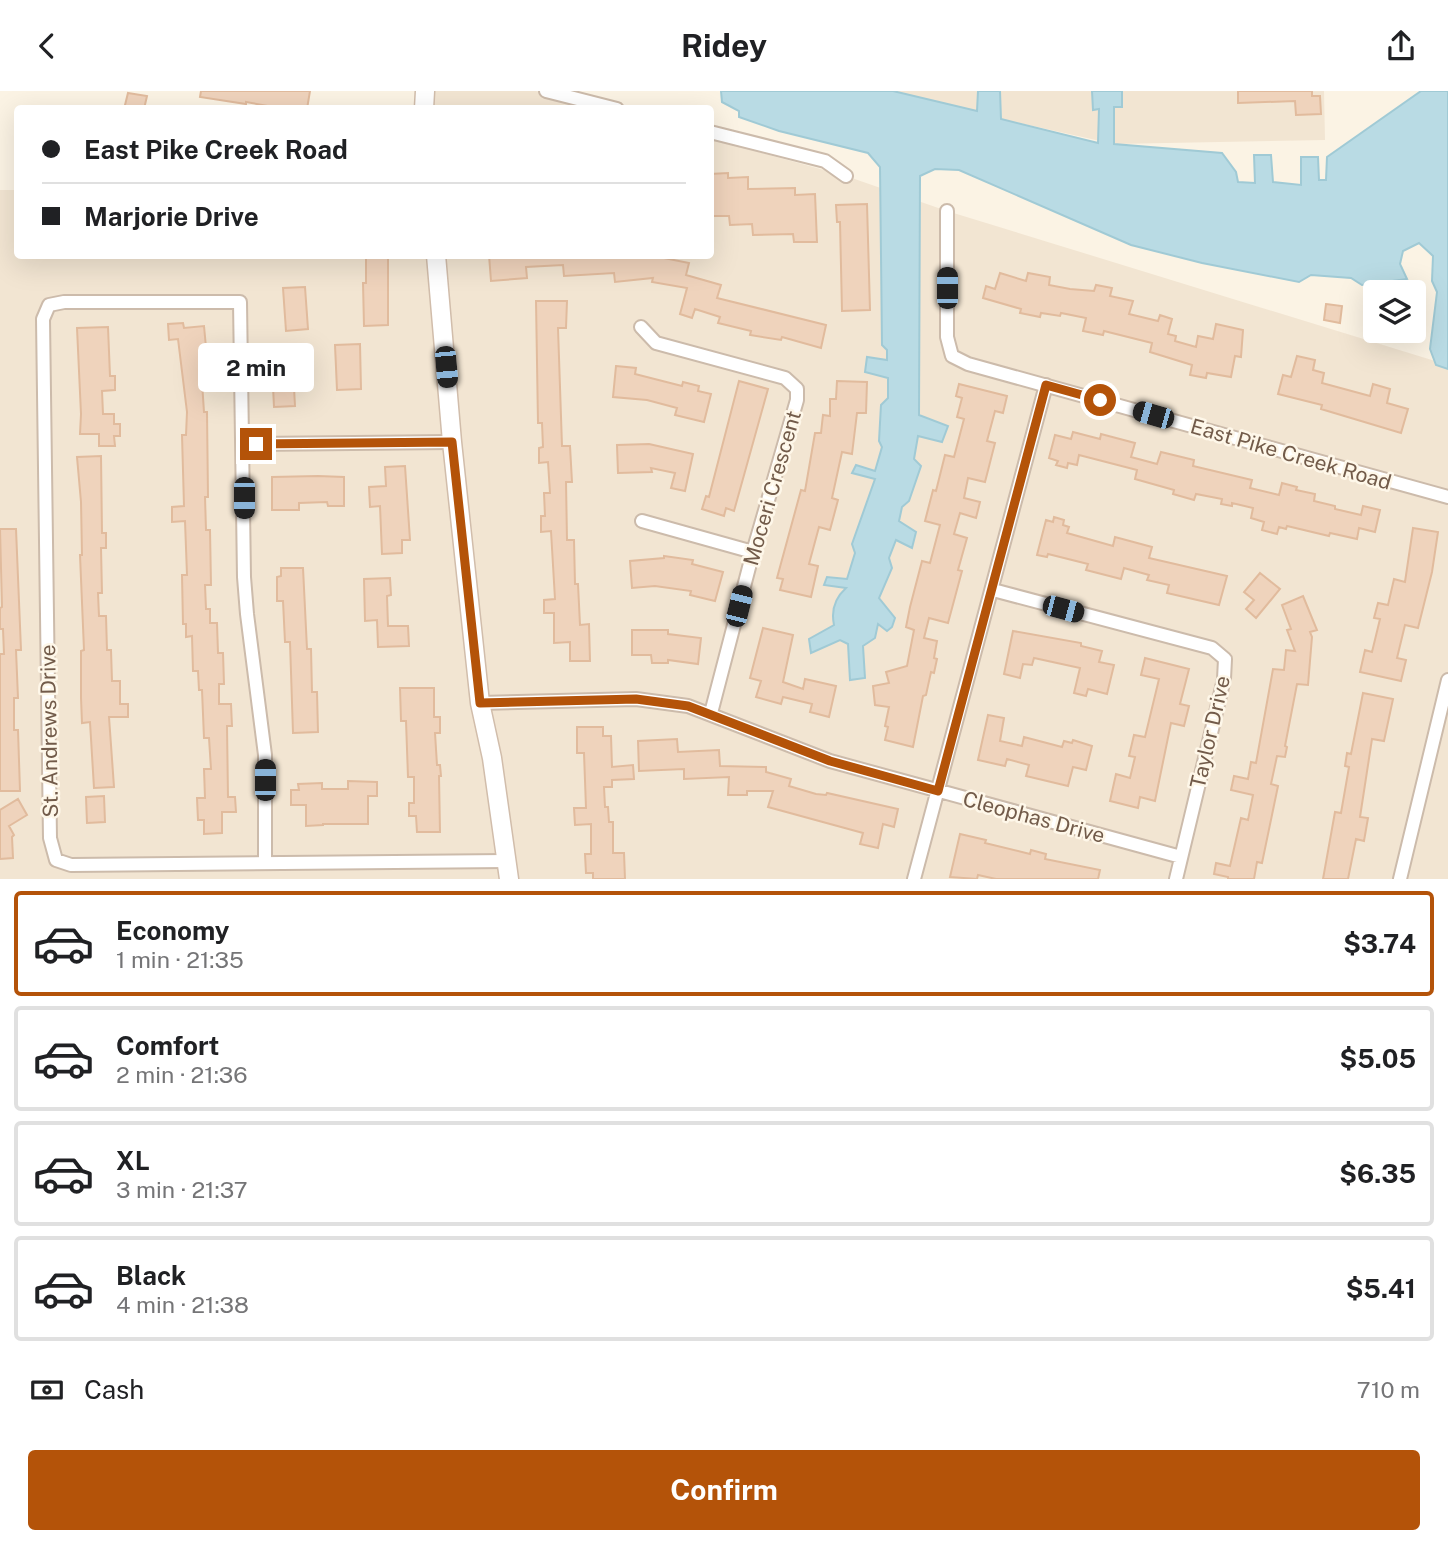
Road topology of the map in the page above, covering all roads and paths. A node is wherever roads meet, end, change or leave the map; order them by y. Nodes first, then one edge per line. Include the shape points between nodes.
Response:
1 (546, 91) edge
2 (601, 105) edge
3 (714, 133) edge
4 (846, 176) dead end
5 (947, 211) dead end
6 (436, 259) edge
7 (641, 327) dead end
8 (1046, 385) junction
9 (452, 442) junction
10 (243, 444) junction
11 (1448, 497) edge
12 (642, 521) dead end
13 (753, 552) junction
14 (992, 590) junction
15 (1448, 680) edge
16 (480, 703) junction
17 (711, 713) junction
18 (938, 791) junction
19 (1181, 857) junction
20 (265, 863) junction
21 (508, 870) edge
22 (914, 879) edge
23 (1176, 879) edge
24 (1400, 879) edge

1 - 2 street
3 - 4 street via 825,160
5 - 8 street, East Pike Creek Road via 947,337 952,356
6 - 9 main road
7 - 13 street, Moceri Crescent via 656,343 785,378 797,389
8 - 11 street, East Pike Creek Road
8 - 14 street
9 - 10 street
9 - 16 main road
10 - 20 street, St. Andrews Drive via 244,577 265,755
10 - 20 street, St. Andrews Drive via 240,302 49,305 43,319 50,838 56,860 71,865
12 - 13 street
13 - 17 street, Moceri Crescent
14 - 18 street
14 - 19 street, Taylor Drive via 1212,648 1225,659
15 - 24 street
16 - 17 street, Cleophas Drive via 636,699
16 - 21 main road
17 - 18 street, Cleophas Drive via 830,761
18 - 19 street, Cleophas Drive
18 - 22 street
19 - 23 street, Taylor Drive
20 - 21 street

